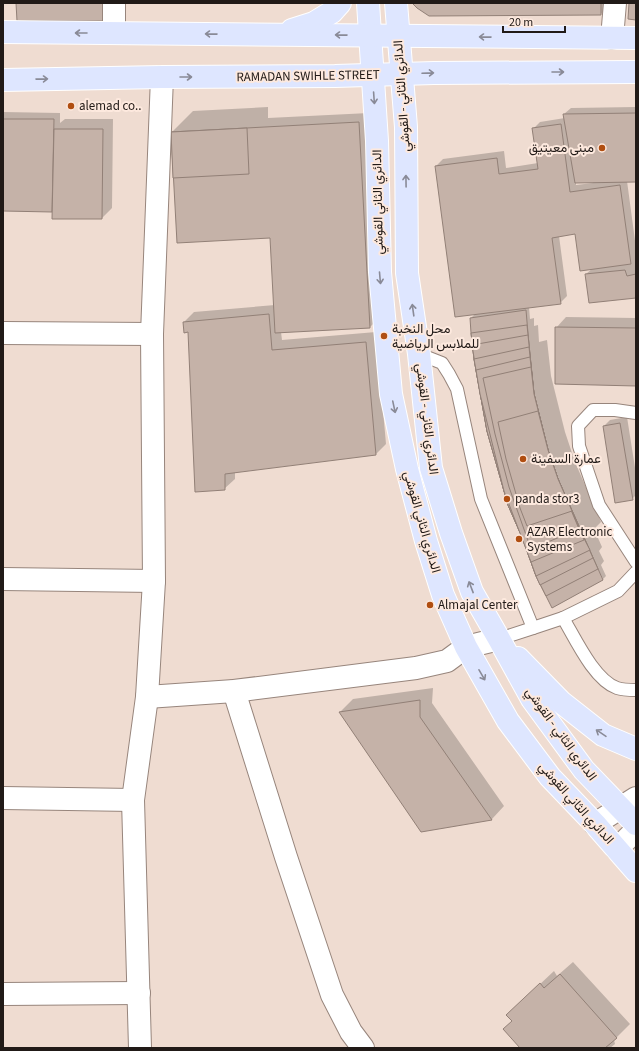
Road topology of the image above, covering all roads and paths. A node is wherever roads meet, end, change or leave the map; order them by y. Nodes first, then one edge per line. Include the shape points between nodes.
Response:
1 (114, 3) edge
2 (340, 3) edge
3 (368, 3) edge
4 (396, 3) edge
5 (615, 3) edge
6 (3, 32) edge
7 (114, 33) junction
8 (256, 34) junction
9 (370, 36) junction
10 (398, 36) junction
11 (612, 38) junction
12 (636, 38) edge
13 (636, 72) edge
14 (402, 74) junction
15 (373, 75) junction
16 (162, 77) junction
17 (3, 80) edge
18 (3, 333) edge
19 (152, 334) junction
20 (419, 354) junction
21 (636, 413) edge
22 (636, 562) edge
23 (636, 572) edge
24 (3, 579) edge
25 (154, 581) junction
26 (563, 618) junction
27 (533, 628) junction
28 (499, 638) junction
29 (466, 647) junction
30 (234, 690) junction
31 (636, 690) edge
32 (147, 697) junction
33 (636, 749) edge
34 (3, 798) edge
35 (134, 800) junction
36 (628, 803) edge
37 (595, 824) junction
38 (636, 824) edge
39 (636, 830) edge
40 (617, 849) junction
41 (636, 870) edge
42 (139, 993) junction
43 (3, 994) edge
44 (140, 1048) edge
45 (363, 1048) edge

1 - 7 street
2 - 8 main road via 332,12 314,23 292,30
3 - 9 main road, الدائري الثاني القوشي
4 - 10 main road, الدائري الثاني - القوشي
5 - 11 street
7 -> 6 main road
8 -> 7 main road
9 -> 8 main road
9 - 10 main road
9 - 15 main road, الدائري الثاني القوشي
11 -> 10 main road
10 - 14 main road, الدائري الثاني - القوشي
11 - 12 main road
14 -> 13 main road, RAMADAN SWIHLE STREET
14 - 15 main road, RAMADAN SWIHLE STREET
20 -> 14 main road, الدائري الثاني - القوشي via 407,273 406,127
16 -> 15 main road, RAMADAN SWIHLE STREET
15 -> 29 main road, الدائري الثاني القوشي via 380,272 391,394 407,470 426,541 443,595
17 -> 16 main road, RAMADAN SWIHLE STREET
16 - 19 street
18 - 19 street
19 - 25 street
20 - 27 lane via 442,363 457,389 480,498
28 -> 20 main road, الدائري الثاني - القوشي via 472,592 431,468
21 - 22 lane via 592,410 578,426 578,446 599,505
23 - 26 lane via 618,590
24 - 25 street
25 - 32 street
26 - 27 lane
26 - 31 lane via 590,665 604,679 617,688
27 - 28 lane
28 - 29 street
33 -> 28 main road via 603,735 561,702
28 - 36 main road, الدائري الثاني - القوشي via 532,699 584,770
29 - 30 street via 447,661 416,668
29 -> 37 main road, الدائري الثاني القوشي via 508,721 550,777
30 - 32 street
30 - 45 street via 332,995
32 - 35 street
34 - 35 street
35 - 42 street
36 - 37 street
36 - 38 main road, الدائري الثاني - القوشي
37 - 40 main road, الدائري الثاني القوشي
39 - 40 street
40 - 41 main road, الدائري الثاني القوشي
42 - 43 street
42 - 44 street

